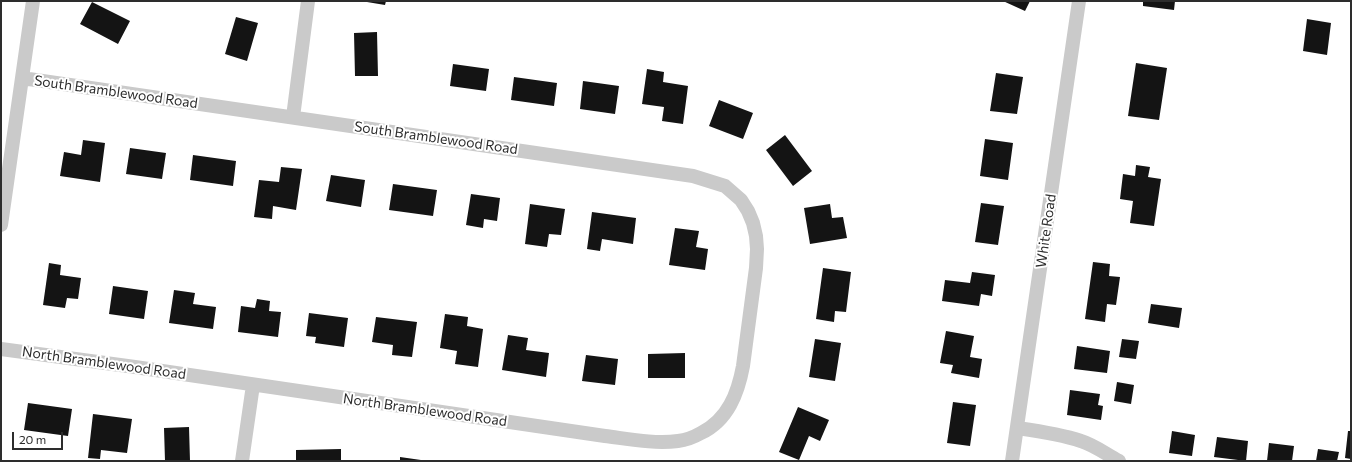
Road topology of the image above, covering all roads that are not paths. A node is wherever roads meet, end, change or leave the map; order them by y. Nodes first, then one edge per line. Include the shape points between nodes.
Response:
1 (33, 1) edge
2 (308, 1) edge
3 (1079, 1) edge
4 (22, 78) junction
5 (293, 117) junction
6 (1, 225) edge
7 (752, 302) joint
8 (1, 349) edge
9 (253, 385) junction
10 (1017, 428) junction
11 (242, 461) edge
12 (1012, 461) edge
13 (1119, 461) edge

1 - 4 street
2 - 5 street
3 - 10 street, White Road
4 - 5 street, South Bramblewood Road
4 - 6 street
5 - 7 street, South Bramblewood Road via 693,176 725,186 741,200 753,223 757,249
7 - 9 street, North Bramblewood Road via 742,372 732,403 707,430 679,441 654,442 605,436
8 - 9 street, North Bramblewood Road
9 - 11 street
10 - 12 street, White Road
10 - 13 street via 1080,441

